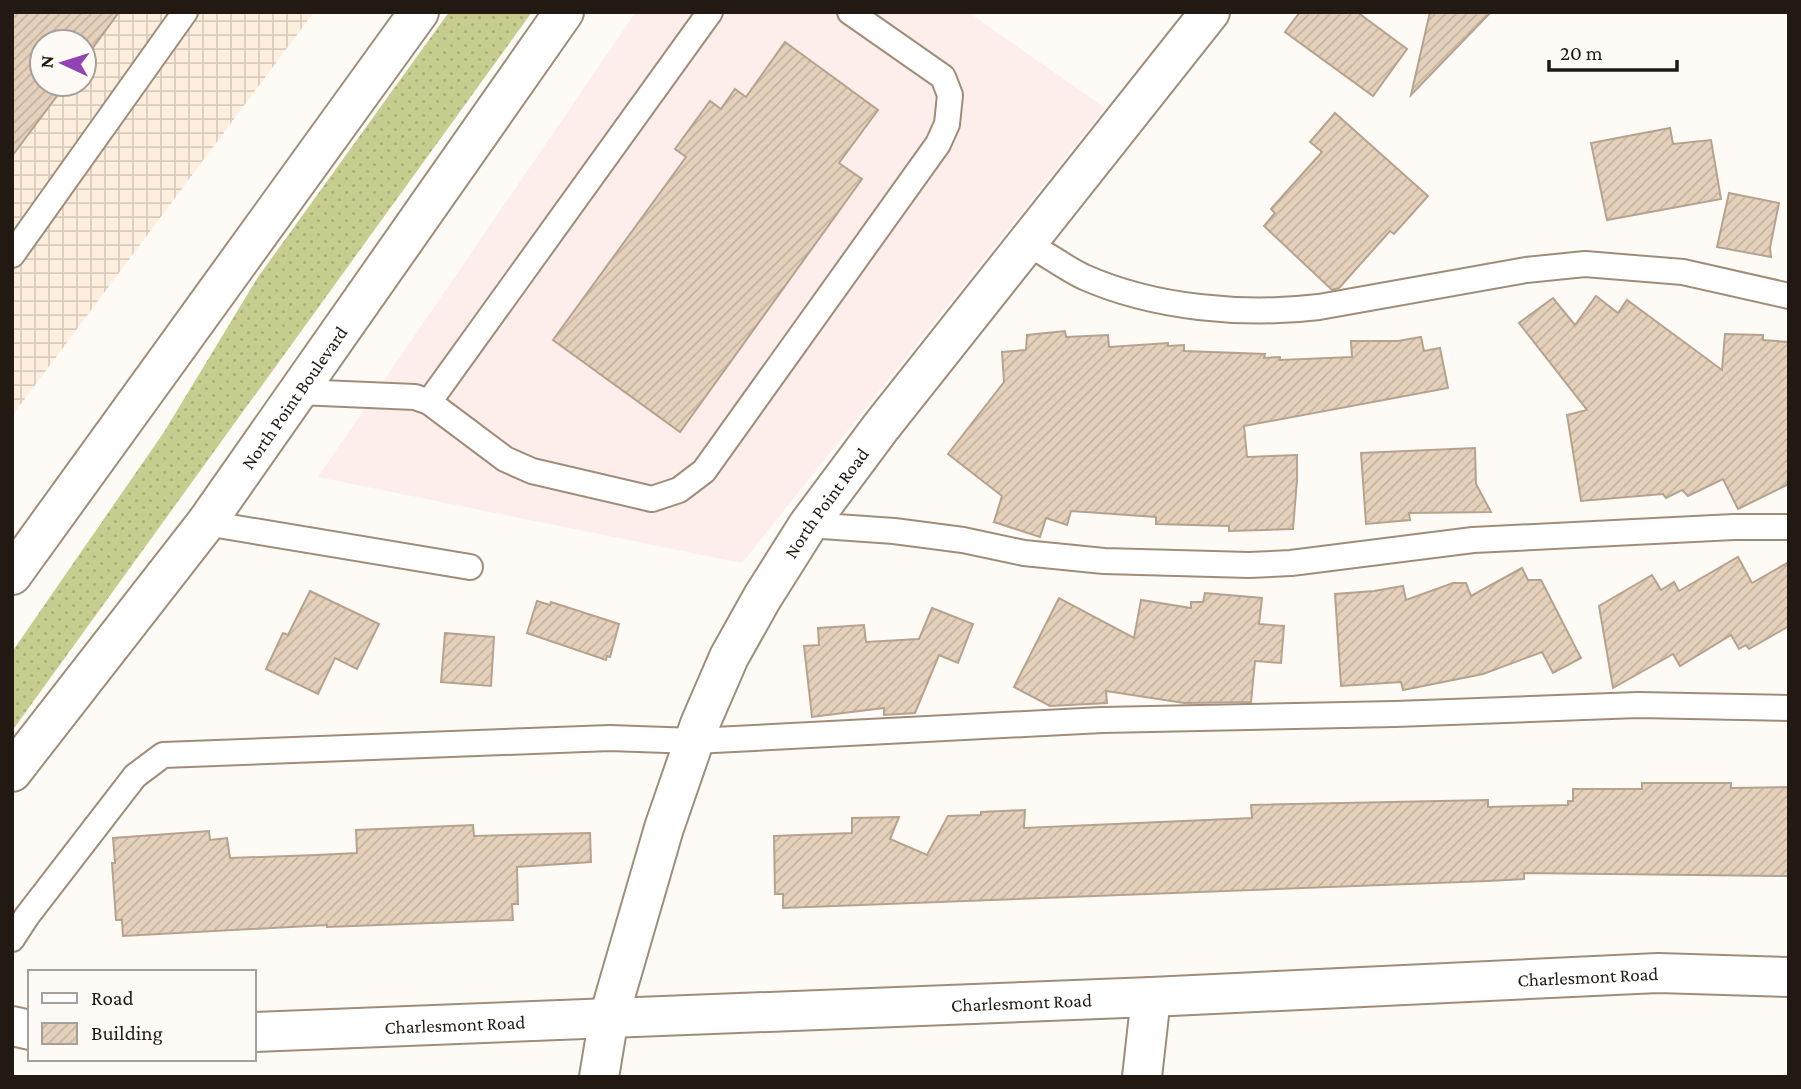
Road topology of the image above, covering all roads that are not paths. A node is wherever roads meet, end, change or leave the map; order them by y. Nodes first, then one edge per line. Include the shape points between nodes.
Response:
1 (186, 12) edge
2 (419, 12) edge
3 (564, 12) edge
4 (710, 12) edge
5 (850, 12) edge
6 (1210, 12) edge
7 (1028, 244) junction
8 (12, 256) edge
9 (1789, 296) edge
10 (298, 392) junction
11 (429, 401) junction
12 (206, 523) junction
13 (808, 525) junction
14 (1789, 527) edge
15 (470, 567) dead end
16 (12, 575) edge
17 (1789, 708) edge
18 (694, 741) junction
19 (12, 772) edge
20 (12, 939) edge
21 (1789, 977) edge
22 (1151, 997) junction
23 (609, 1017) junction
24 (256, 1032) edge
25 (599, 1077) edge
26 (1142, 1077) edge

1 - 8 lane
2 - 16 street
3 - 10 street, North Point Boulevard
4 - 11 lane
5 - 11 lane via 943,77 950,95 947,124 704,471 679,490 652,499 531,471 505,459
6 - 7 street, North Point Road
7 - 9 lane via 1084,276 1136,295 1169,304 1226,309 1318,307 1525,270 1585,264 1683,272
7 - 13 street, North Point Road
10 - 11 lane
10 - 12 street, North Point Boulevard
12 - 15 lane
12 - 19 street, North Point Boulevard
13 - 14 lane via 949,538 1024,553 1104,561 1249,565 1473,540
13 - 18 street, North Point Road via 729,657
17 - 18 lane via 1637,705 1102,720
18 - 20 lane via 610,738 163,755 135,776
18 - 23 street, North Point Road
21 - 22 street, Charlesmont Road via 1658,973
22 - 23 street, Charlesmont Road
22 - 26 street
23 - 24 street, Charlesmont Road
23 - 25 street, North Point Road

